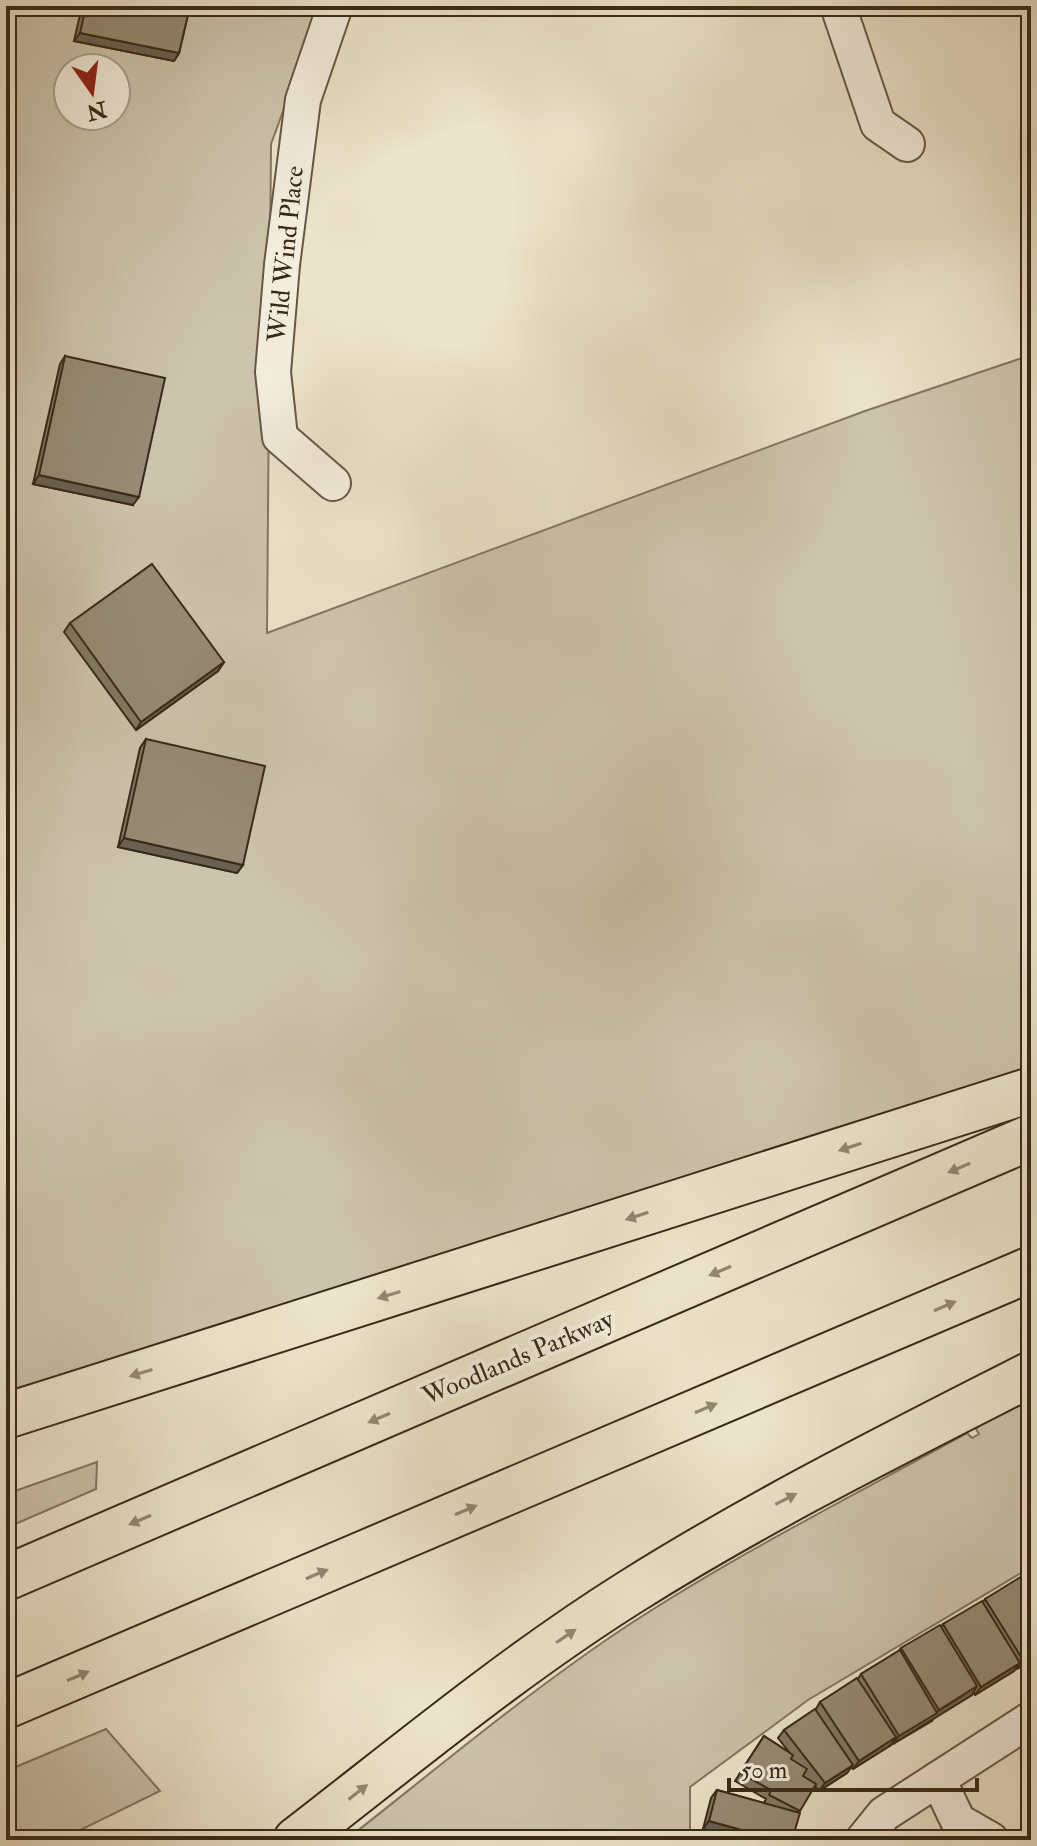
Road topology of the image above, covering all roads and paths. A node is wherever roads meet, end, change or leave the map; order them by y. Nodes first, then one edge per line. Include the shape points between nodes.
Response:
1 (335, 6) edge
2 (838, 6) edge
3 (907, 144) dead end
4 (333, 483) dead end
5 (1031, 1090) edge
6 (1031, 1137) edge
7 (1031, 1269) edge
8 (1031, 1374) edge
9 (6, 1416) edge
10 (6, 1578) edge
11 (6, 1706) edge
12 (1031, 1719) edge
13 (938, 1779) junction
14 (296, 1840) edge
15 (863, 1840) edge
16 (991, 1840) edge

1 - 4 street, Wild Wind Place via 303,100 273,372 280,437
2 - 3 street via 878,124
5 -> 9 main road
6 -> 10 main road, Woodlands Parkway
11 -> 7 main road
14 -> 8 main road via 508,1676 630,1592 775,1505
12 - 13 street
13 - 15 street via 884,1814
13 - 16 street via 958,1821

